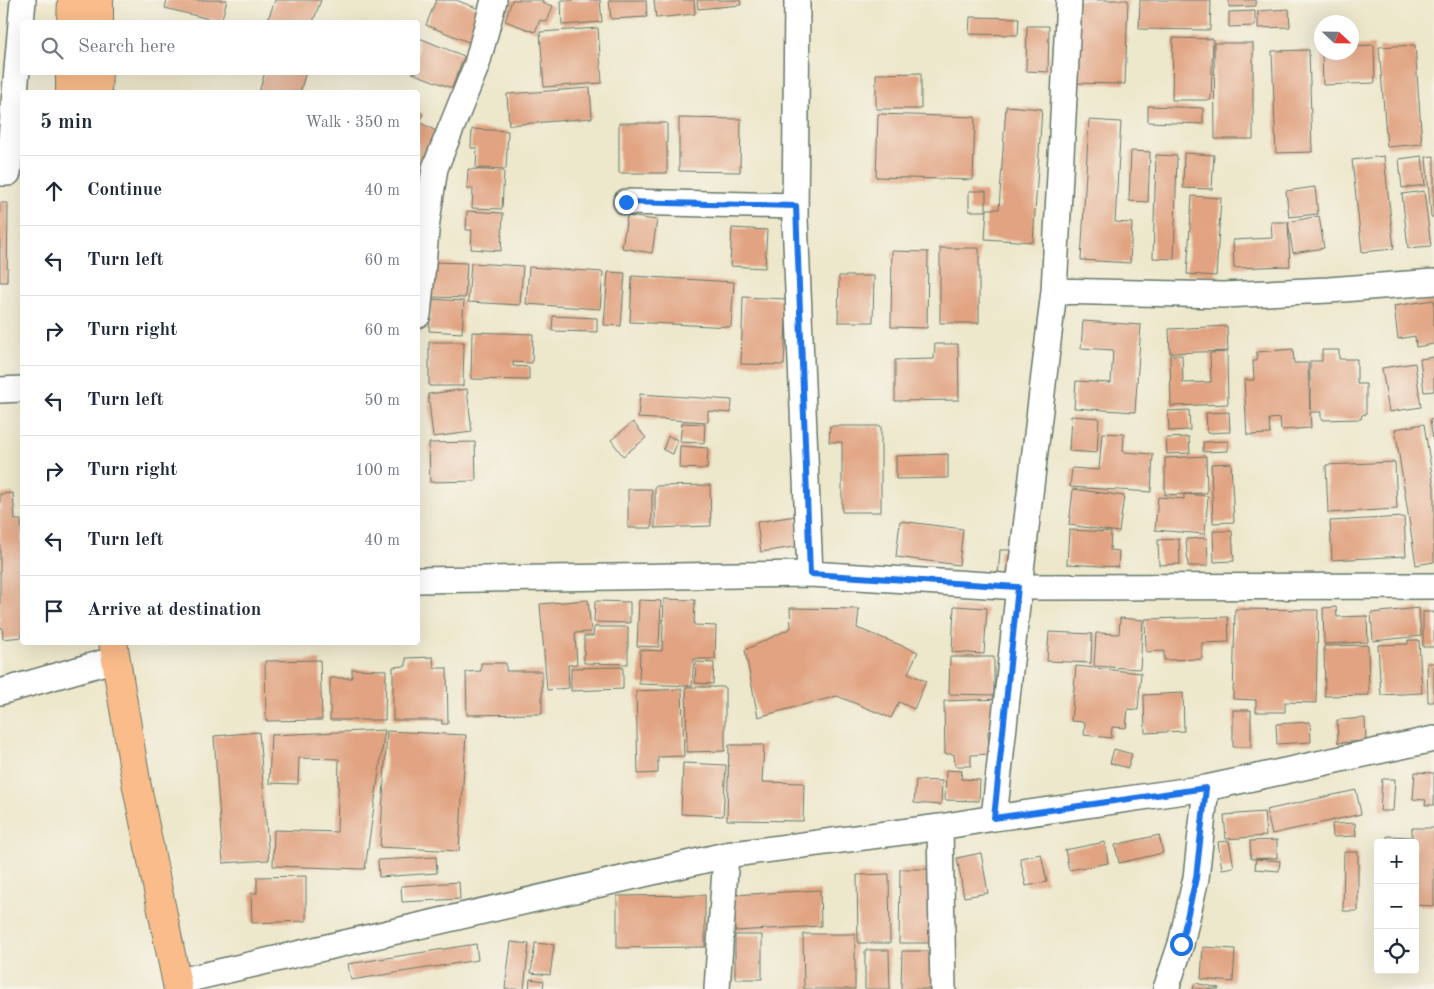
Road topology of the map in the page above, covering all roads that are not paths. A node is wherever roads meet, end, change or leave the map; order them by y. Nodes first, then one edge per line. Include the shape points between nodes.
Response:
1 (23, 0) edge
2 (72, 0) edge
3 (99, 0) edge
4 (494, 0) edge
5 (797, 0) edge
6 (1069, 0) edge
7 (21, 20) edge
8 (71, 20) edge
9 (99, 20) edge
10 (20, 40) edge
11 (70, 75) edge
12 (98, 75) edge
13 (70, 90) edge
14 (97, 90) edge
15 (10, 172) edge
16 (626, 202) dead end
17 (796, 206) junction
18 (1434, 282) edge
19 (1054, 291) junction
20 (420, 294) edge
21 (0, 390) edge
22 (20, 390) edge
23 (810, 574) junction
24 (420, 580) edge
25 (1434, 586) edge
26 (1018, 587) junction
27 (105, 649) edge
28 (3, 688) edge
29 (1434, 739) edge
30 (1206, 788) junction
31 (994, 818) junction
32 (940, 827) junction
33 (726, 855) junction
34 (172, 987) edge
35 (717, 989) edge
36 (943, 989) edge
37 (1166, 989) edge

1 - 7 street
2 - 8 main road
3 - 9 main road
4 - 20 street via 477,64 435,168
5 - 17 street
6 - 19 street
10 - 15 street
11 - 13 main road
12 - 14 main road
16 - 17 street
17 - 23 street
18 - 19 street via 1223,295
19 - 26 street
21 - 22 street
23 - 24 street
23 - 26 street
25 - 26 street
26 - 31 street
27 - 28 street
27 - 34 main road via 138,787
29 - 30 street
30 - 31 street
30 - 37 street via 1196,878 1181,944
31 - 32 street
32 - 33 street
32 - 36 street
33 - 34 street
33 - 35 street

